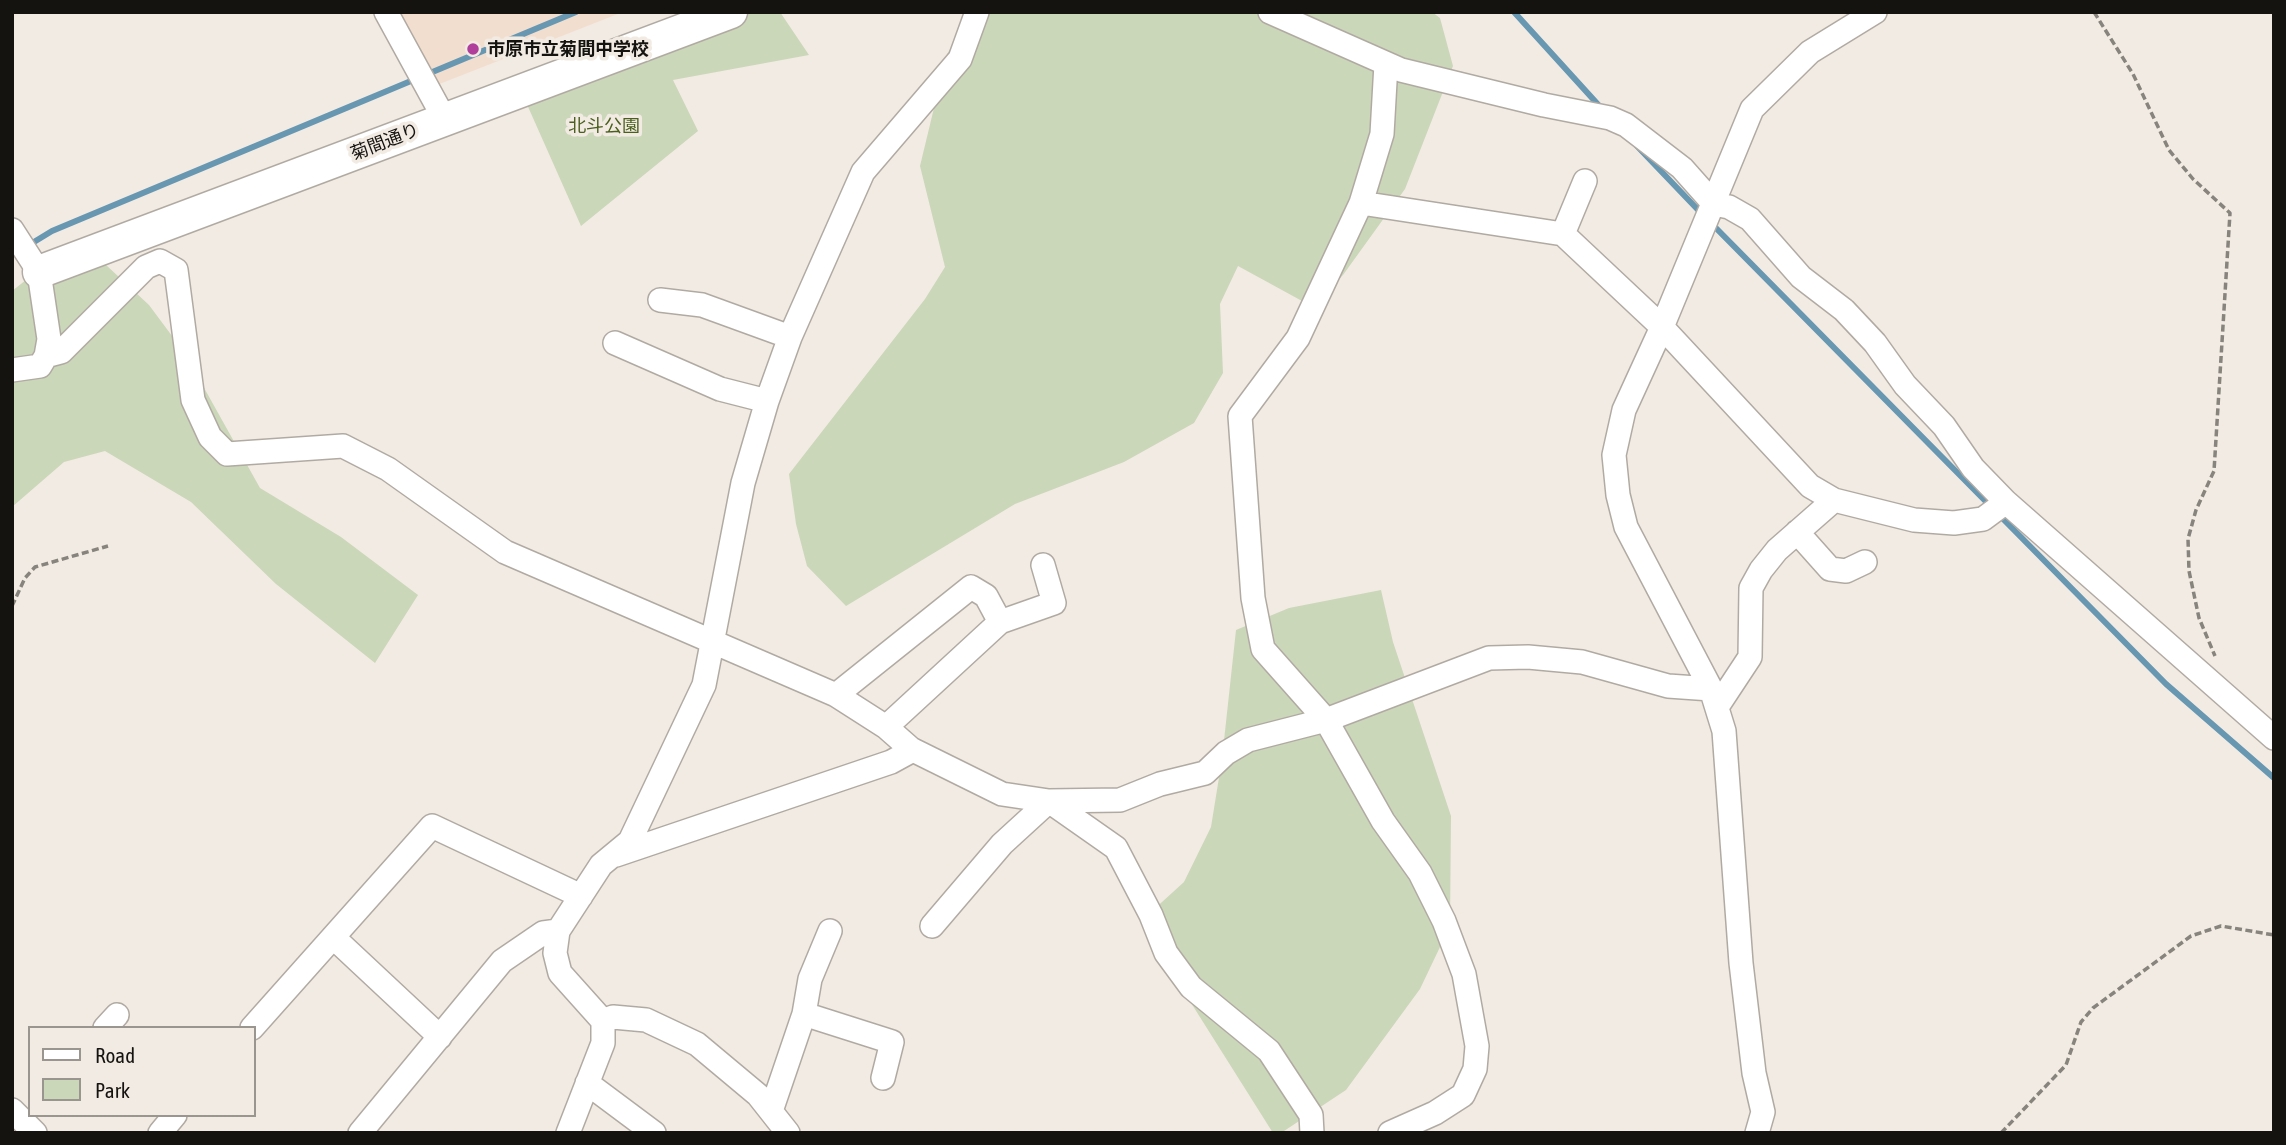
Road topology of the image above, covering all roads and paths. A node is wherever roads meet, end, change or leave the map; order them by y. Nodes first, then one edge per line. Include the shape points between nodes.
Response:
1 (386, 12) edge
2 (731, 12) edge
3 (977, 12) edge
4 (1270, 12) edge
5 (1875, 12) edge
6 (2094, 12) edge
7 (1386, 64) junction
8 (445, 120) junction
9 (1585, 181) dead end
10 (1361, 203) junction
11 (1714, 204) junction
12 (12, 230) edge
13 (1563, 234) junction
14 (38, 272) junction
15 (660, 300) dead end
16 (1662, 327) junction
17 (790, 337) junction
18 (615, 343) dead end
19 (46, 356) junction
20 (12, 370) edge
21 (767, 401) junction
22 (1834, 500) junction
23 (2006, 502) junction
24 (1797, 532) junction
25 (108, 546) dead end
26 (1865, 562) dead end
27 (1042, 565) dead end
28 (12, 606) edge
29 (1000, 622) junction
30 (713, 640) junction
31 (2214, 686) junction
32 (836, 695) junction
33 (1714, 698) junction
34 (1326, 720) junction
35 (886, 727) junction
36 (2274, 738) edge
37 (914, 750) junction
38 (1049, 802) junction
39 (611, 857) junction
40 (580, 896) junction
41 (933, 926) dead end
42 (558, 931) junction
43 (830, 931) dead end
44 (2274, 935) edge
45 (333, 937) junction
46 (804, 1014) junction
47 (603, 1021) junction
48 (254, 1026) edge
49 (440, 1037) junction
50 (883, 1078) dead end
51 (587, 1083) junction
52 (771, 1111) junction
53 (173, 1117) edge
54 (160, 1133) edge
55 (360, 1133) edge
56 (568, 1133) edge
57 (654, 1133) edge
58 (788, 1133) edge
59 (1312, 1133) edge
60 (1390, 1133) edge
61 (1757, 1133) edge
62 (2001, 1133) edge

1 - 8 street
2 - 8 street, 菊間通り
3 - 17 street via 960,59 863,172
4 - 7 street
5 - 11 street via 1810,52 1752,109
6 - 31 path via 2133,74 2169,150 2230,213 2214,471 2188,539 2196,606 2217,663
7 - 10 street via 1382,134
7 - 11 street via 1610,118 1682,167
8 - 14 street, 菊間通り
9 - 13 street
10 - 13 street
10 - 34 street via 1298,338 1240,416 1253,598 1263,649
11 - 16 street
11 - 23 street via 1750,219 1801,276 1844,310
12 - 14 street
13 - 16 street
14 - 19 street via 48,339
15 - 17 street via 702,305
16 - 22 street via 1810,486
16 - 33 street via 1624,410 1614,455 1618,495 1626,527
17 - 21 street
18 - 21 street via 720,388
19 - 20 street via 40,366
19 - 30 street via 61,352 146,267 160,261 176,270 193,400 210,437 227,454 344,446 388,469 505,552
21 - 30 street via 743,483
22 - 23 street via 1914,520 1954,523 1983,519
22 - 24 street
23 - 31 street
24 - 26 street via 1830,569 1846,571
24 - 33 street via 1777,550 1752,588 1750,657
25 - 28 path via 34,567
27 - 29 street via 1054,603
29 - 32 street via 986,596 971,587
29 - 35 street
30 - 32 street
30 - 39 street via 704,685 630,841
31 - 36 street
32 - 35 street
33 - 34 street via 1582,662 1489,658
33 - 61 street via 1724,731 1741,963 1763,1112
34 - 38 street via 1248,740 1205,773 1120,800
34 - 60 street via 1377,810 1420,873 1444,922 1464,974 1477,1046 1475,1069 1462,1095
35 - 37 street
37 - 38 street via 1002,794
37 - 39 street via 891,762
38 - 41 street via 1002,844
38 - 59 street via 1116,848 1166,953 1191,986 1269,1051 1311,1115
39 - 40 street
40 - 42 street
40 - 45 street via 432,825
42 - 47 street via 555,953 560,973
42 - 49 street via 543,933 502,961
43 - 46 street via 810,979
44 - 62 path via 2221,926 2191,936 2093,1008 2081,1022 2066,1065
45 - 48 street
45 - 49 street
46 - 50 street via 892,1041
46 - 52 street
47 - 51 street via 603,1043
47 - 52 street via 613,1017 646,1020 697,1044 728,1066
49 - 55 street
51 - 56 street
51 - 57 street
52 - 58 street
53 - 54 street

